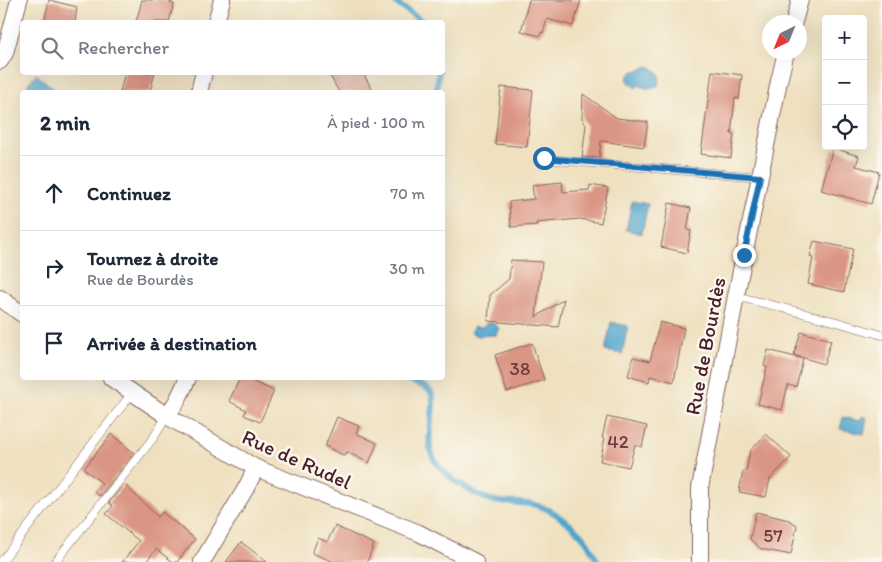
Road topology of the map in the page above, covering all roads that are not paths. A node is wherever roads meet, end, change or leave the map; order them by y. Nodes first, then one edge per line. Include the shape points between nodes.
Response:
1 (19, 0) edge
2 (222, 0) edge
3 (800, 0) edge
4 (796, 15) edge
5 (217, 20) edge
6 (784, 60) edge
7 (0, 61) edge
8 (203, 75) edge
9 (200, 90) edge
10 (544, 158) dead end
11 (760, 177) junction
12 (736, 296) junction
13 (0, 298) edge
14 (20, 313) edge
15 (882, 335) edge
16 (114, 380) edge
17 (187, 380) edge
18 (132, 393) junction
19 (167, 416) junction
20 (256, 468) junction
21 (1, 562) edge
22 (55, 562) edge
23 (202, 562) edge
24 (475, 562) edge
25 (700, 562) edge

1 - 7 street
2 - 5 street
3 - 4 street
6 - 11 street, Rue de Bourdès
8 - 9 street
10 - 11 lane
11 - 12 street, Rue de Bourdès
12 - 15 lane
12 - 25 street, Rue de Bourdès via 700,488
13 - 14 street
16 - 18 street, Rue de Rudel
17 - 19 street
18 - 19 street, Rue de Rudel
18 - 21 lane
19 - 20 street, Rue de Rudel
19 - 22 lane
20 - 23 street
20 - 24 street, Rue de Rudel via 419,533

